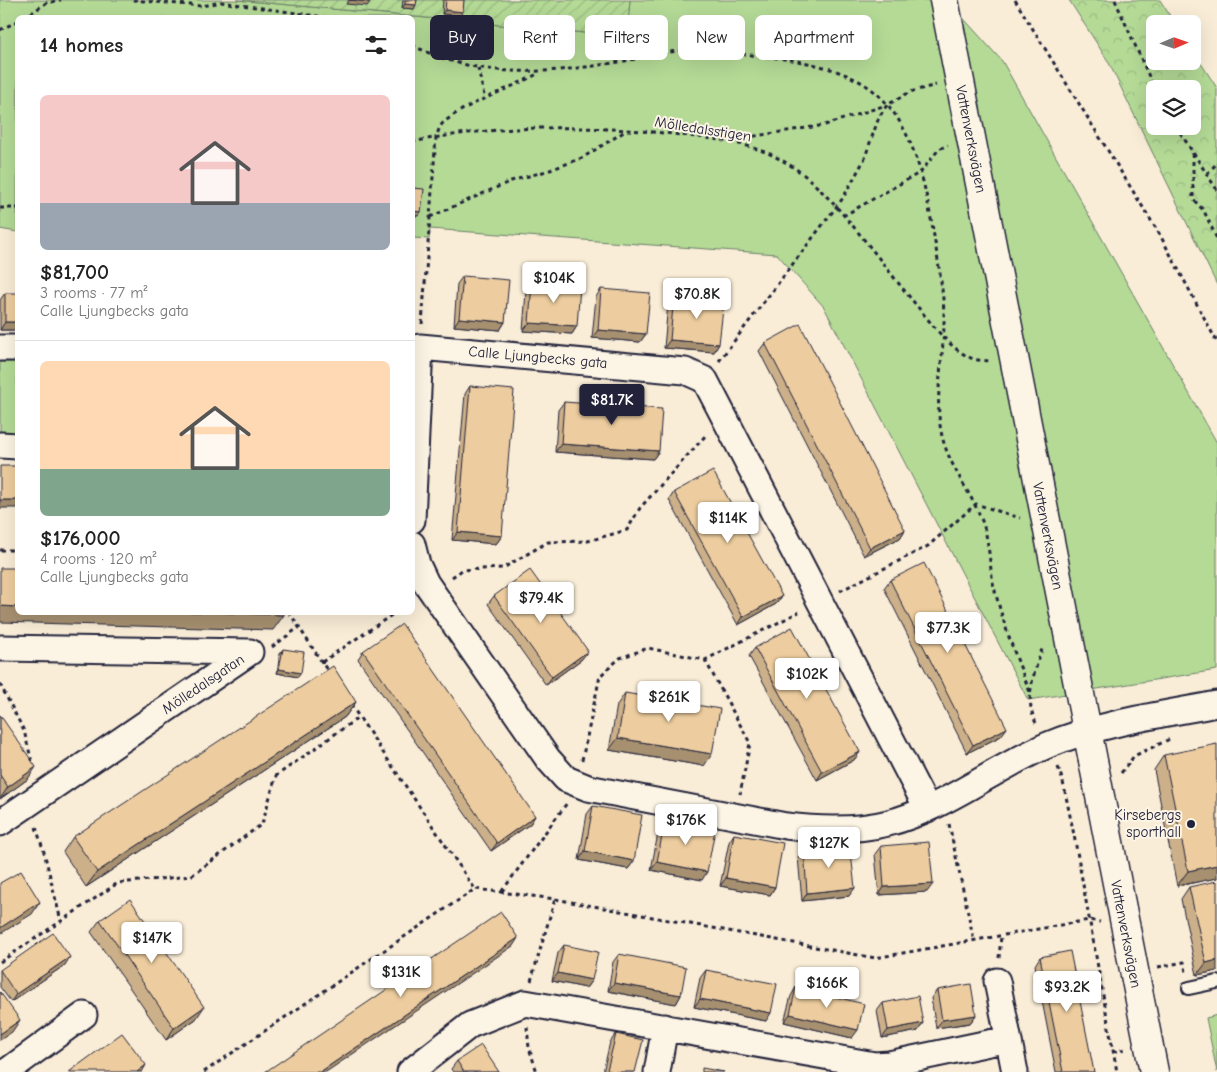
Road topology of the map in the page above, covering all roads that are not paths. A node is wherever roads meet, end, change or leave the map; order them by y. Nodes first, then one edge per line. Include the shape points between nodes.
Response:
1 (944, 0) edge
2 (0, 348) edge
3 (15, 348) edge
4 (0, 445) edge
5 (15, 446) edge
6 (415, 455) edge
7 (415, 556) edge
8 (0, 648) edge
9 (1217, 704) edge
10 (1086, 732) junction
11 (936, 804) junction
12 (0, 823) edge
13 (997, 981) dead end
14 (1217, 982) edge
15 (1189, 988) dead end
16 (84, 1015) dead end
17 (665, 1027) junction
18 (1008, 1039) junction
19 (6, 1072) edge
20 (410, 1072) edge
21 (657, 1072) edge
22 (1016, 1072) edge
23 (1154, 1072) edge

1 - 10 street, Vattenverksvägen
2 - 3 street
4 - 5 street
6 - 11 street, Calle Ljungbecks gata via 420,347 685,371 705,380 821,601
7 - 11 street via 430,590 548,759 566,779 577,785 786,826 825,828 888,823
8 - 12 street, Mölledalsgatan via 250,652
9 - 10 street
10 - 11 street via 1047,746
10 - 23 street, Vattenverksvägen
13 - 18 street
14 - 15 lane
16 - 19 street
17 - 18 street via 875,1065
17 - 20 street via 525,1003 470,1025
17 - 21 street
18 - 22 street

